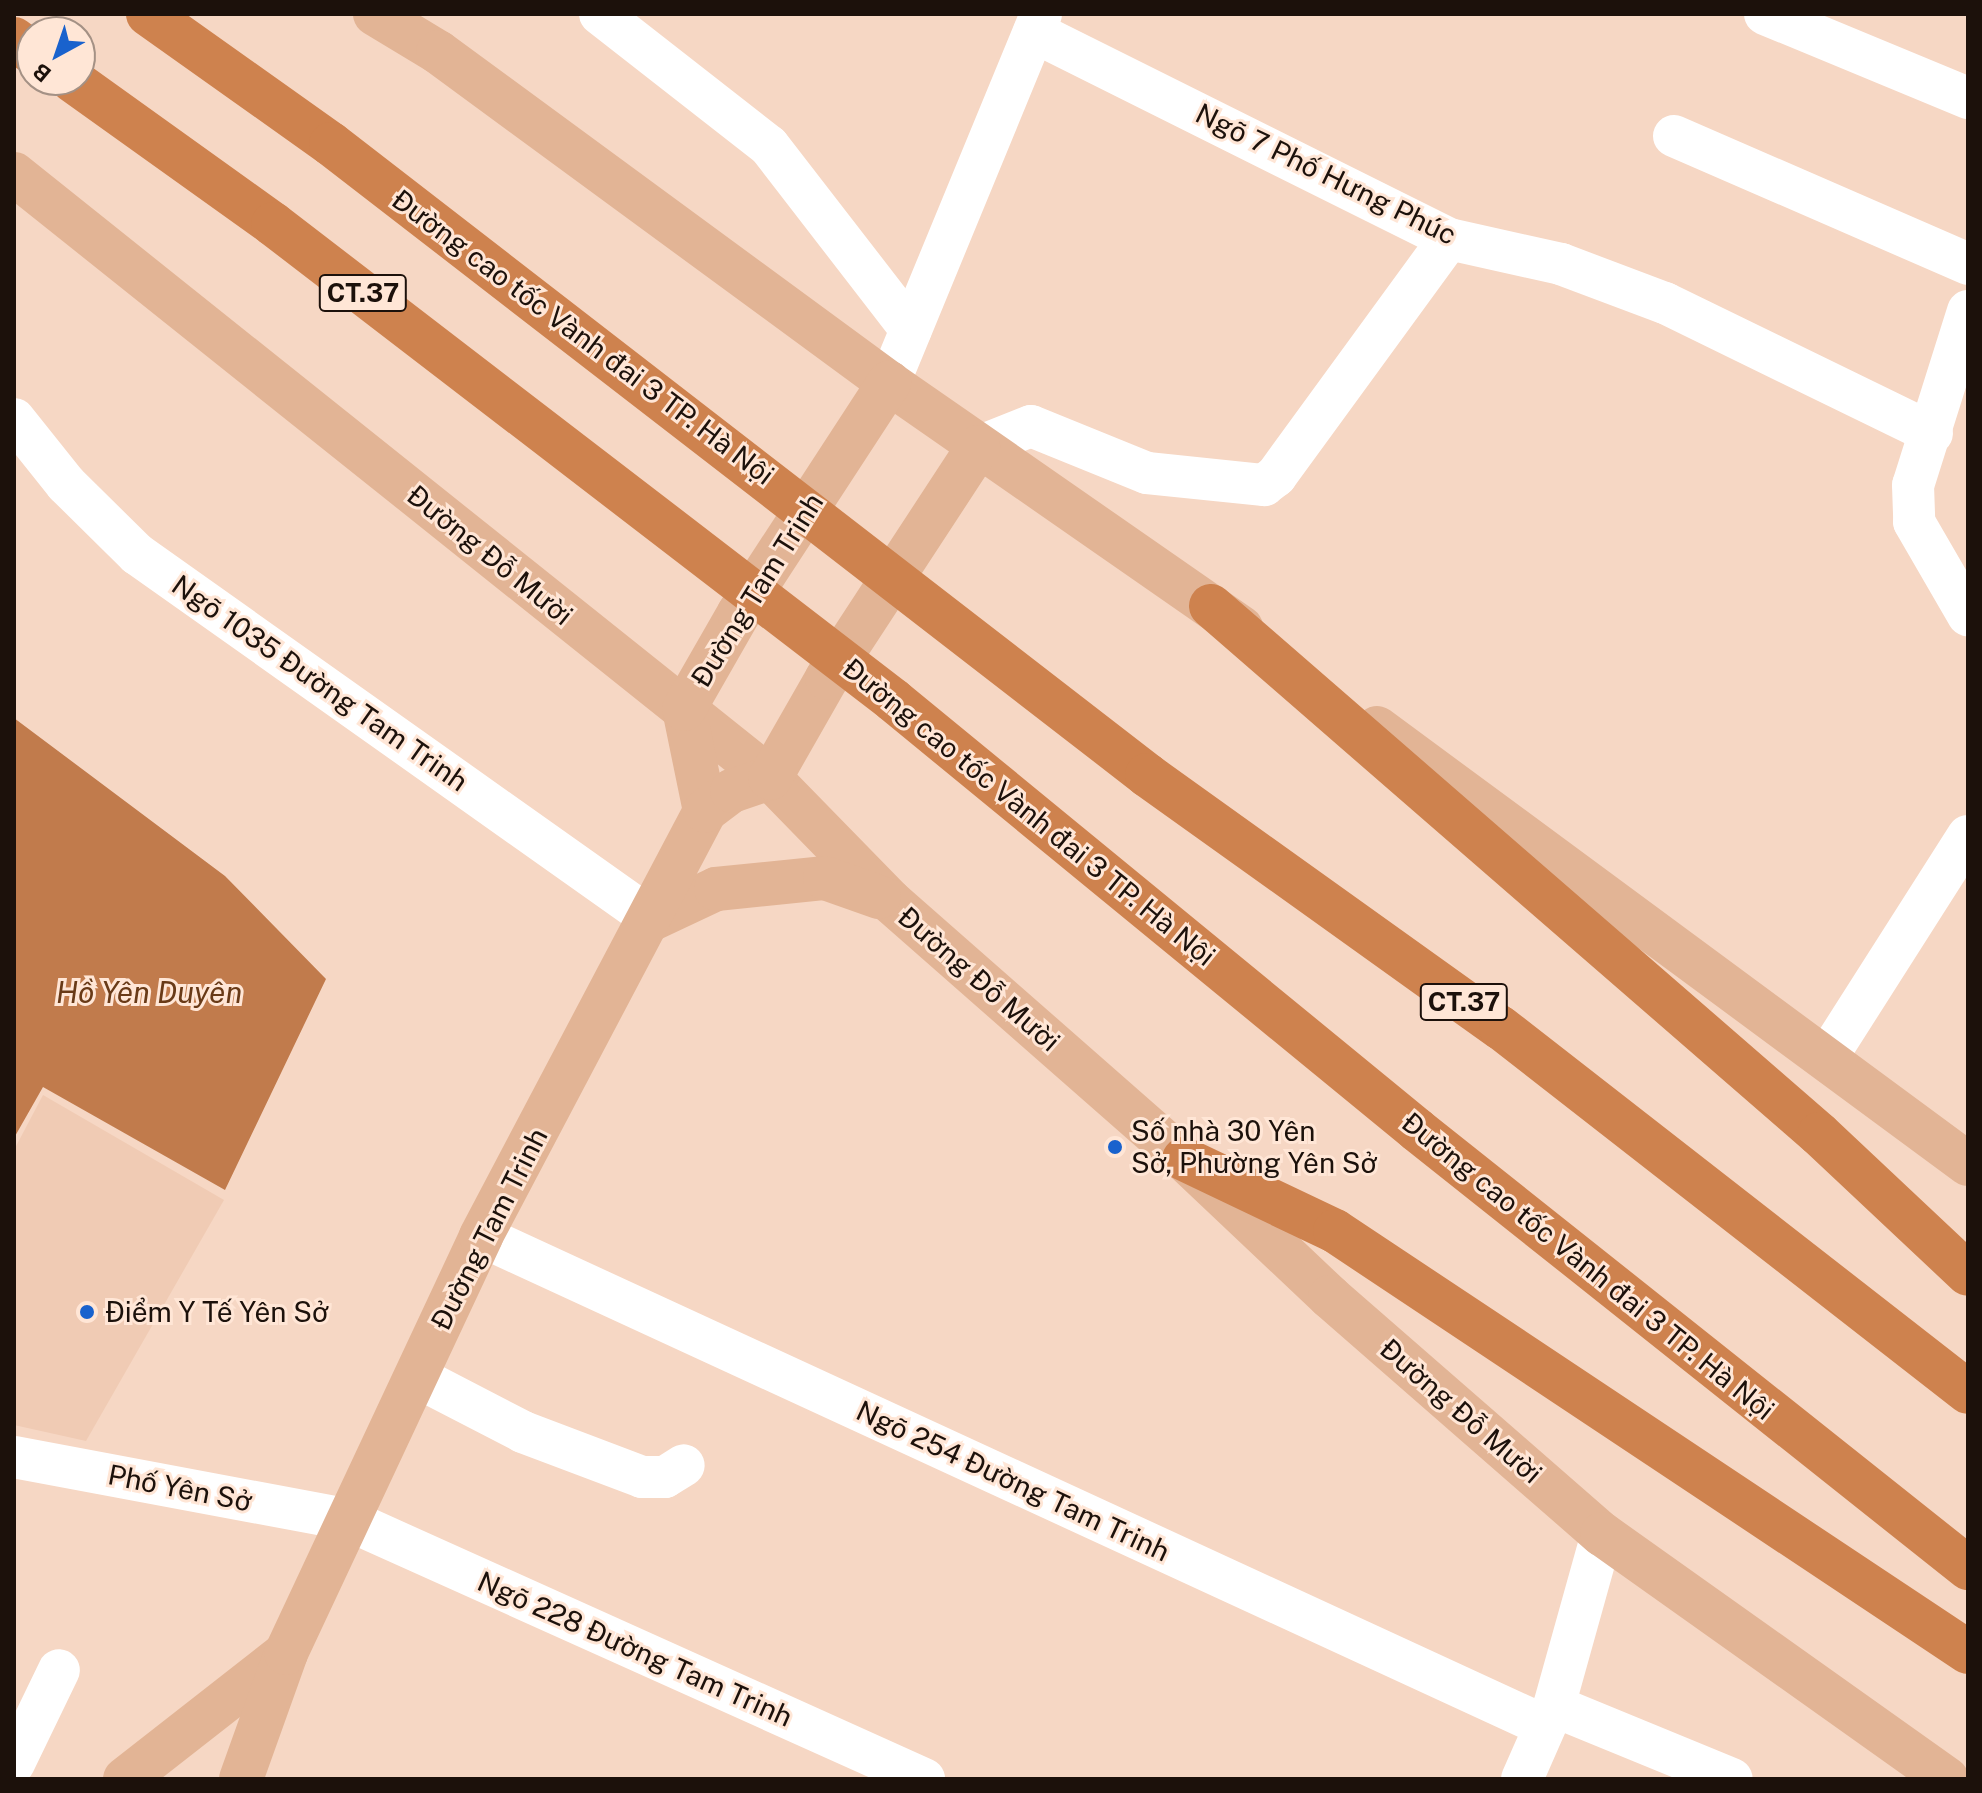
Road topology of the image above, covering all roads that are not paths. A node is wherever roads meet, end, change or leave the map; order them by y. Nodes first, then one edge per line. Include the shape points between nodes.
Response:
1 (148, 14) edge
2 (375, 14) edge
3 (600, 14) edge
4 (1765, 14) edge
5 (1037, 23) edge
6 (94, 96) edge
7 (1968, 98) edge
8 (1674, 136) dead end
9 (14, 174) edge
10 (1449, 239) junction
11 (1968, 264) edge
12 (1968, 311) edge
13 (911, 330) junction
14 (1959, 371) edge
15 (889, 383) junction
16 (14, 419) edge
17 (1932, 433) junction
18 (978, 447) junction
19 (1211, 606) junction
20 (1968, 615) edge
21 (684, 709) junction
22 (770, 778) junction
23 (705, 811) junction
24 (1968, 836) edge
25 (890, 901) junction
26 (652, 919) junction
27 (1827, 1057) junction
28 (1184, 1159) junction
29 (1968, 1164) edge
30 (481, 1236) junction
31 (1968, 1274) edge
32 (417, 1377) junction
33 (1968, 1392) edge
34 (14, 1457) edge
35 (684, 1465) dead end
36 (346, 1519) junction
37 (1602, 1534) junction
38 (1968, 1568) edge
39 (1968, 1652) edge
40 (286, 1653) junction
41 (59, 1670) dead end
42 (1550, 1716) junction
43 (14, 1763) edge
44 (125, 1779) edge
45 (241, 1779) edge
46 (924, 1779) edge
47 (1522, 1779) edge
48 (1732, 1779) edge
49 (1947, 1779) edge

1 - 33 highway, Đường cao tốc Vành đai 3 TP. Hà Nội / CT.37 via 331,144 1147,775 1501,1028
2 - 15 main road via 450,61
3 - 13 street via 769,146
4 - 7 street
5 - 10 street, Ngõ 7 Phố Hưng Phúc
5 - 13 street
6 - 38 highway, Đường cao tốc Vành đai 3 TP. Hà Nội / CT.37 via 273,224 893,700 1417,1130
8 - 11 street
9 - 21 main road, Đường Đỗ Mười
10 - 17 street, Ngõ 7 Phố Hưng Phúc via 1561,264 1665,303
10 - 18 street via 1276,476 1264,485 1147,473 1031,426
12 - 14 street
13 - 15 street
14 - 17 street
15 - 18 main road
15 - 21 main road, Đường Tam Trinh via 739,613
16 - 26 street, Ngõ 1035 Đường Tam Trinh via 66,484 137,554
17 - 20 street via 1913,485 1914,522
18 - 19 main road
18 - 22 main road via 827,678
19 - 27 main road
19 - 31 highway via 1819,1134
21 - 22 main road, Đường Đỗ Mười
21 - 23 main road, Đường Tam Trinh
22 - 23 main road via 732,791
22 - 25 main road, Đường Đỗ Mười
23 - 26 main road, Đường Tam Trinh
24 - 27 street
25 - 26 main road via 825,878 716,889
25 - 28 main road, Đường Đỗ Mười
26 - 30 main road, Đường Tam Trinh
27 - 29 main road
28 - 37 main road, Đường Đỗ Mười via 1330,1297
28 - 39 highway via 1335,1231
30 - 32 main road, Đường Tam Trinh
30 - 42 street, Ngõ 254 Đường Tam Trinh
32 - 35 street via 523,1432 642,1477 665,1477
32 - 36 main road, Đường Tam Trinh
34 - 36 street, Phố Yên Sở
36 - 40 main road, Đường Tam Trinh
36 - 46 street, Ngõ 228 Đường Tam Trinh
37 - 42 street
37 - 49 main road, Đường Đỗ Mười
40 - 44 main road, Đường Tam Trinh
40 - 45 main road, Đường Tam Trinh
41 - 43 street
42 - 47 street
42 - 48 street, Ngõ 254 Đường Tam Trinh

